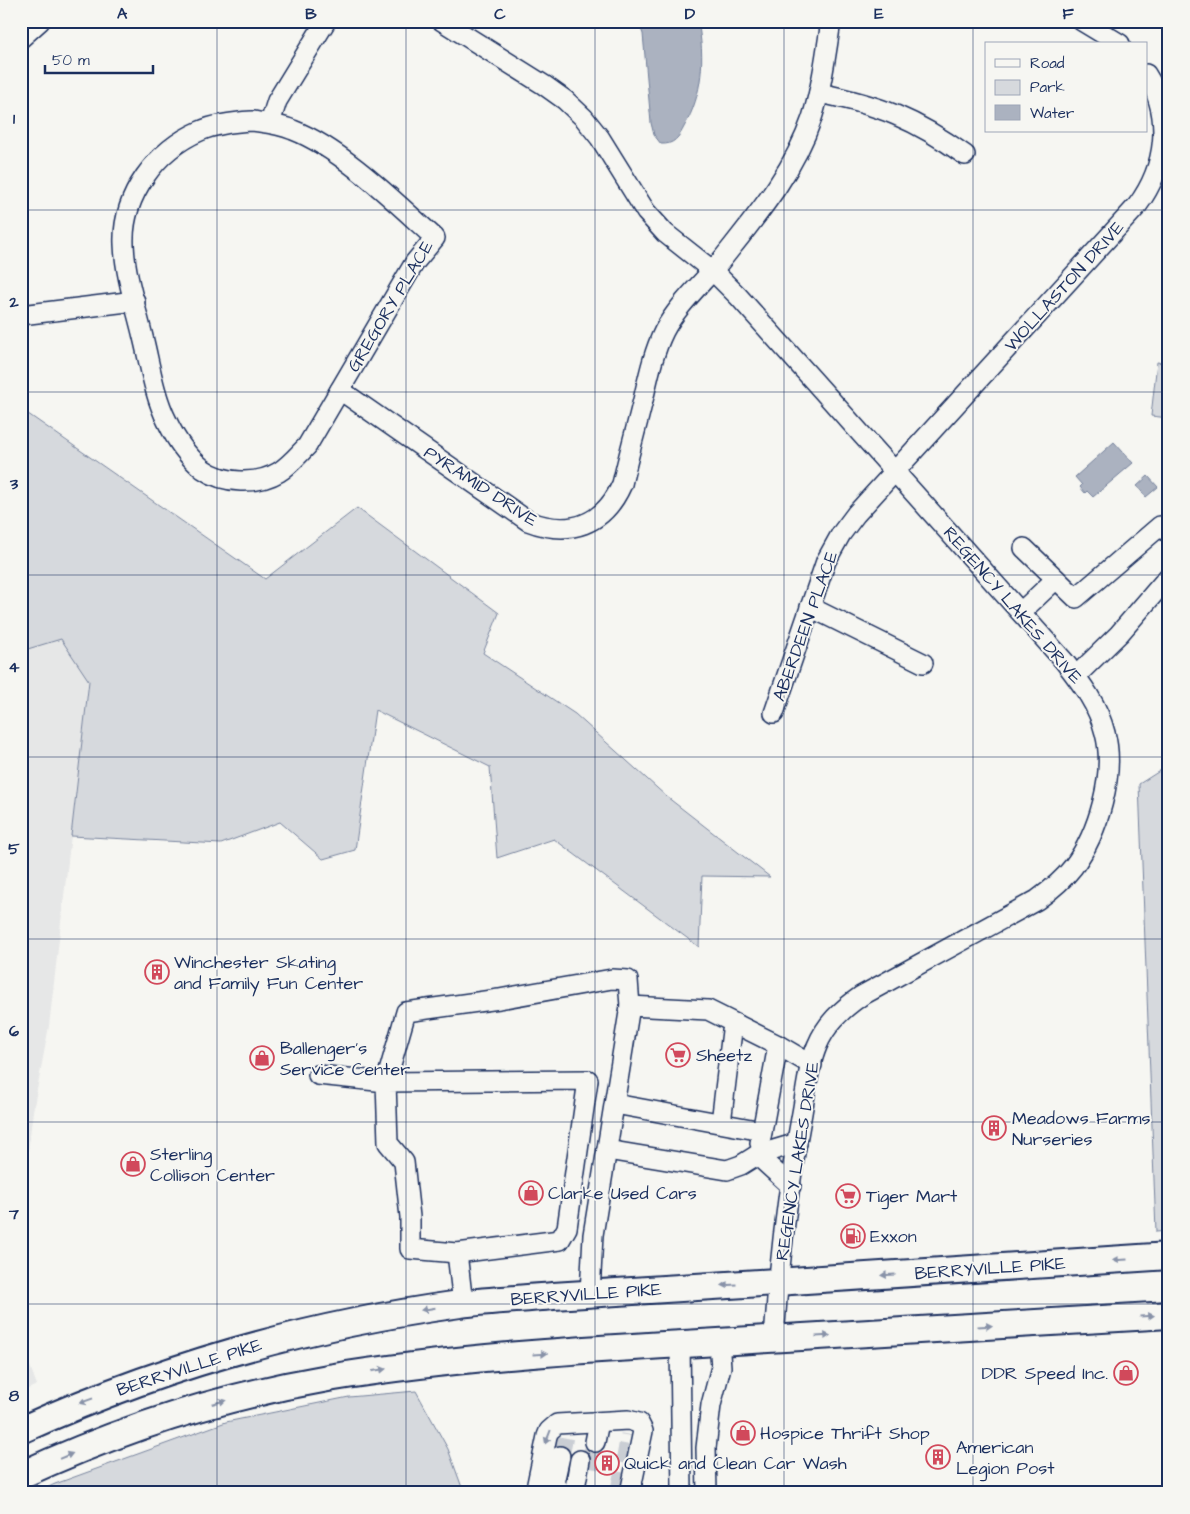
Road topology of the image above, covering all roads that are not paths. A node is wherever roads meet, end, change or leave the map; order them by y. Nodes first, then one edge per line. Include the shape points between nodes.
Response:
1 (40, 21) edge
2 (326, 21) edge
3 (442, 21) edge
4 (831, 21) edge
5 (1082, 21) edge
6 (21, 38) edge
7 (1117, 42) edge
8 (1148, 78) edge
9 (819, 93) junction
10 (270, 123) junction
11 (965, 155) dead end
12 (713, 271) junction
13 (135, 301) junction
14 (21, 315) edge
15 (340, 390) junction
16 (896, 471) junction
17 (1169, 533) edge
18 (1024, 548) dead end
19 (1169, 576) edge
20 (1056, 579) junction
21 (810, 607) junction
22 (1020, 612) junction
23 (924, 663) dead end
24 (1076, 676) junction
25 (774, 713) dead end
26 (630, 1006) junction
27 (738, 1025) junction
28 (778, 1046) junction
29 (812, 1065) junction
30 (318, 1075) dead end
31 (588, 1080) junction
32 (386, 1082) junction
33 (616, 1097) junction
34 (722, 1123) junction
35 (762, 1131) junction
36 (797, 1143) junction
37 (607, 1150) junction
38 (758, 1155) junction
39 (791, 1186) junction
40 (458, 1253) junction
41 (1169, 1256) edge
42 (778, 1282) junction
43 (590, 1294) junction
44 (463, 1304) junction
45 (1169, 1315) edge
46 (774, 1338) junction
47 (719, 1342) junction
48 (680, 1344) junction
49 (21, 1430) edge
50 (575, 1460) junction
51 (21, 1475) edge
52 (623, 1492) edge
53 (535, 1493) edge
54 (560, 1493) edge
55 (565, 1493) edge
56 (572, 1493) edge
57 (585, 1493) edge
58 (682, 1493) edge
59 (707, 1493) edge

1 - 6 street
2 - 10 street via 277,101
3 - 12 street, REGENCY LAKES DRIVE via 565,100 600,138 646,212 665,233
4 - 9 street
5 - 7 street
8 - 16 street, WOLLASTON DRIVE via 1158,99 1163,141 1160,160 1148,191
9 - 11 street via 856,100 892,112 938,136
9 - 12 street via 802,141 785,175
10 - 13 street, GREGORY PLACE via 235,122 200,131 168,151 146,175 129,207 125,225 126,263
10 - 15 street, GREGORY PLACE via 310,138 346,162 435,238 415,262
12 - 15 street, PYRAMID DRIVE via 676,312 664,332 653,358 622,484 606,510 586,524 554,528 528,521
12 - 16 street, REGENCY LAKES DRIVE
13 - 14 street
13 - 15 street, GREGORY PLACE via 167,421 195,462 218,477 249,481 278,472 306,446
16 - 21 street, ABERDEEN PLACE via 841,534 826,561
16 - 22 street, REGENCY LAKES DRIVE
17 - 20 street via 1160,526 1076,598
18 - 20 street
19 - 24 street via 1119,634
20 - 22 street
21 - 23 street
21 - 25 street, ABERDEEN PLACE
22 - 24 street, REGENCY LAKES DRIVE
24 - 29 street, REGENCY LAKES DRIVE via 1090,695 1106,734 1108,775 1104,798 1091,834 1074,865 1062,880 1037,900 861,996 830,1023
26 - 27 street via 708,1010
26 - 32 street via 628,980 612,979 406,1012
26 - 33 street
27 - 28 street
27 - 34 street via 732,1031
28 - 29 street
28 - 35 street
29 - 36 street, REGENCY LAKES DRIVE
30 - 32 street
31 - 32 street
31 - 33 street
31 - 40 street via 567,1228 560,1240
32 - 40 street via 388,1143 404,1162 410,1249
33 - 34 street
33 - 37 street
34 - 35 street
35 - 38 street
36 - 38 street
36 - 39 street, REGENCY LAKES DRIVE
37 - 38 street via 727,1170
37 - 43 street via 594,1235
38 - 39 street
39 - 42 street, REGENCY LAKES DRIVE
40 - 44 street
41 -> 42 highway, BERRYVILLE PIKE
42 -> 43 highway, BERRYVILLE PIKE
42 - 46 street, REGENCY LAKES DRIVE
43 - 44 highway, BERRYVILLE PIKE
44 -> 49 highway, BERRYVILLE PIKE via 341,1326 213,1357 78,1404
46 -> 45 highway
46 - 47 highway
47 - 48 highway
47 - 59 street via 721,1367 711,1405 706,1448
51 -> 48 highway via 100,1442 200,1408 268,1390 399,1367
48 - 58 street
50 - 54 street via 554,1483
50 - 55 street via 565,1484
50 - 56 street via 575,1488
50 - 57 street
52 -> 53 street via 643,1431 639,1423 632,1428 581,1431 557,1424 547,1436

